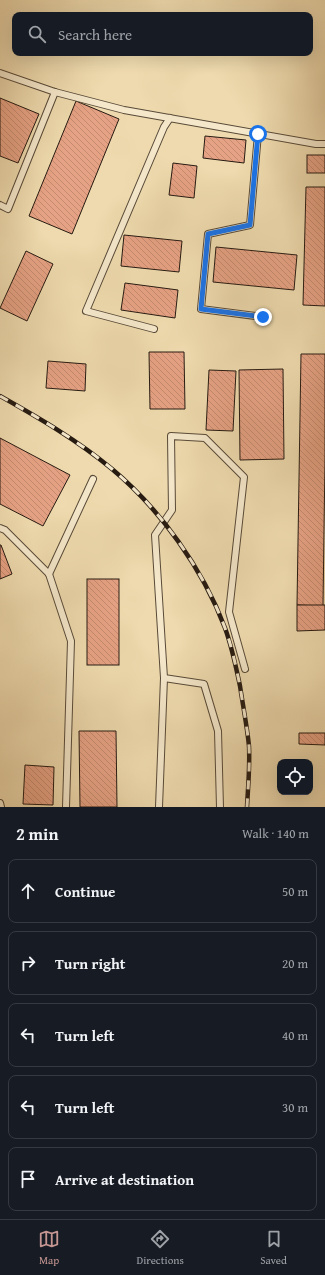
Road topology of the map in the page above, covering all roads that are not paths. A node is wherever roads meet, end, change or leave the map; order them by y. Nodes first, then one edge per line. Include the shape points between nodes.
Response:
1 (0, 73) edge
2 (55, 92) junction
3 (170, 118) junction
4 (258, 134) junction
5 (325, 144) edge
6 (0, 205) edge
7 (263, 317) dead end
8 (154, 329) dead end
9 (93, 479) dead end
10 (0, 528) edge
11 (49, 574) junction
12 (245, 669) dead end
13 (164, 678) junction
14 (0, 803) edge
15 (1, 807) edge
16 (66, 807) edge
17 (159, 807) edge
18 (220, 807) edge

1 - 2 lane
2 - 3 lane via 124,110
2 - 6 lane via 8,209
3 - 4 lane
3 - 8 lane via 86,311
4 - 5 lane
4 - 7 lane via 250,225 208,234 201,309
9 - 11 lane
10 - 11 lane
11 - 16 lane via 72,641
12 - 13 lane via 229,612 244,477 205,438 170,436 172,510 155,535
13 - 17 lane
13 - 18 lane via 204,684 218,731
14 - 15 lane

